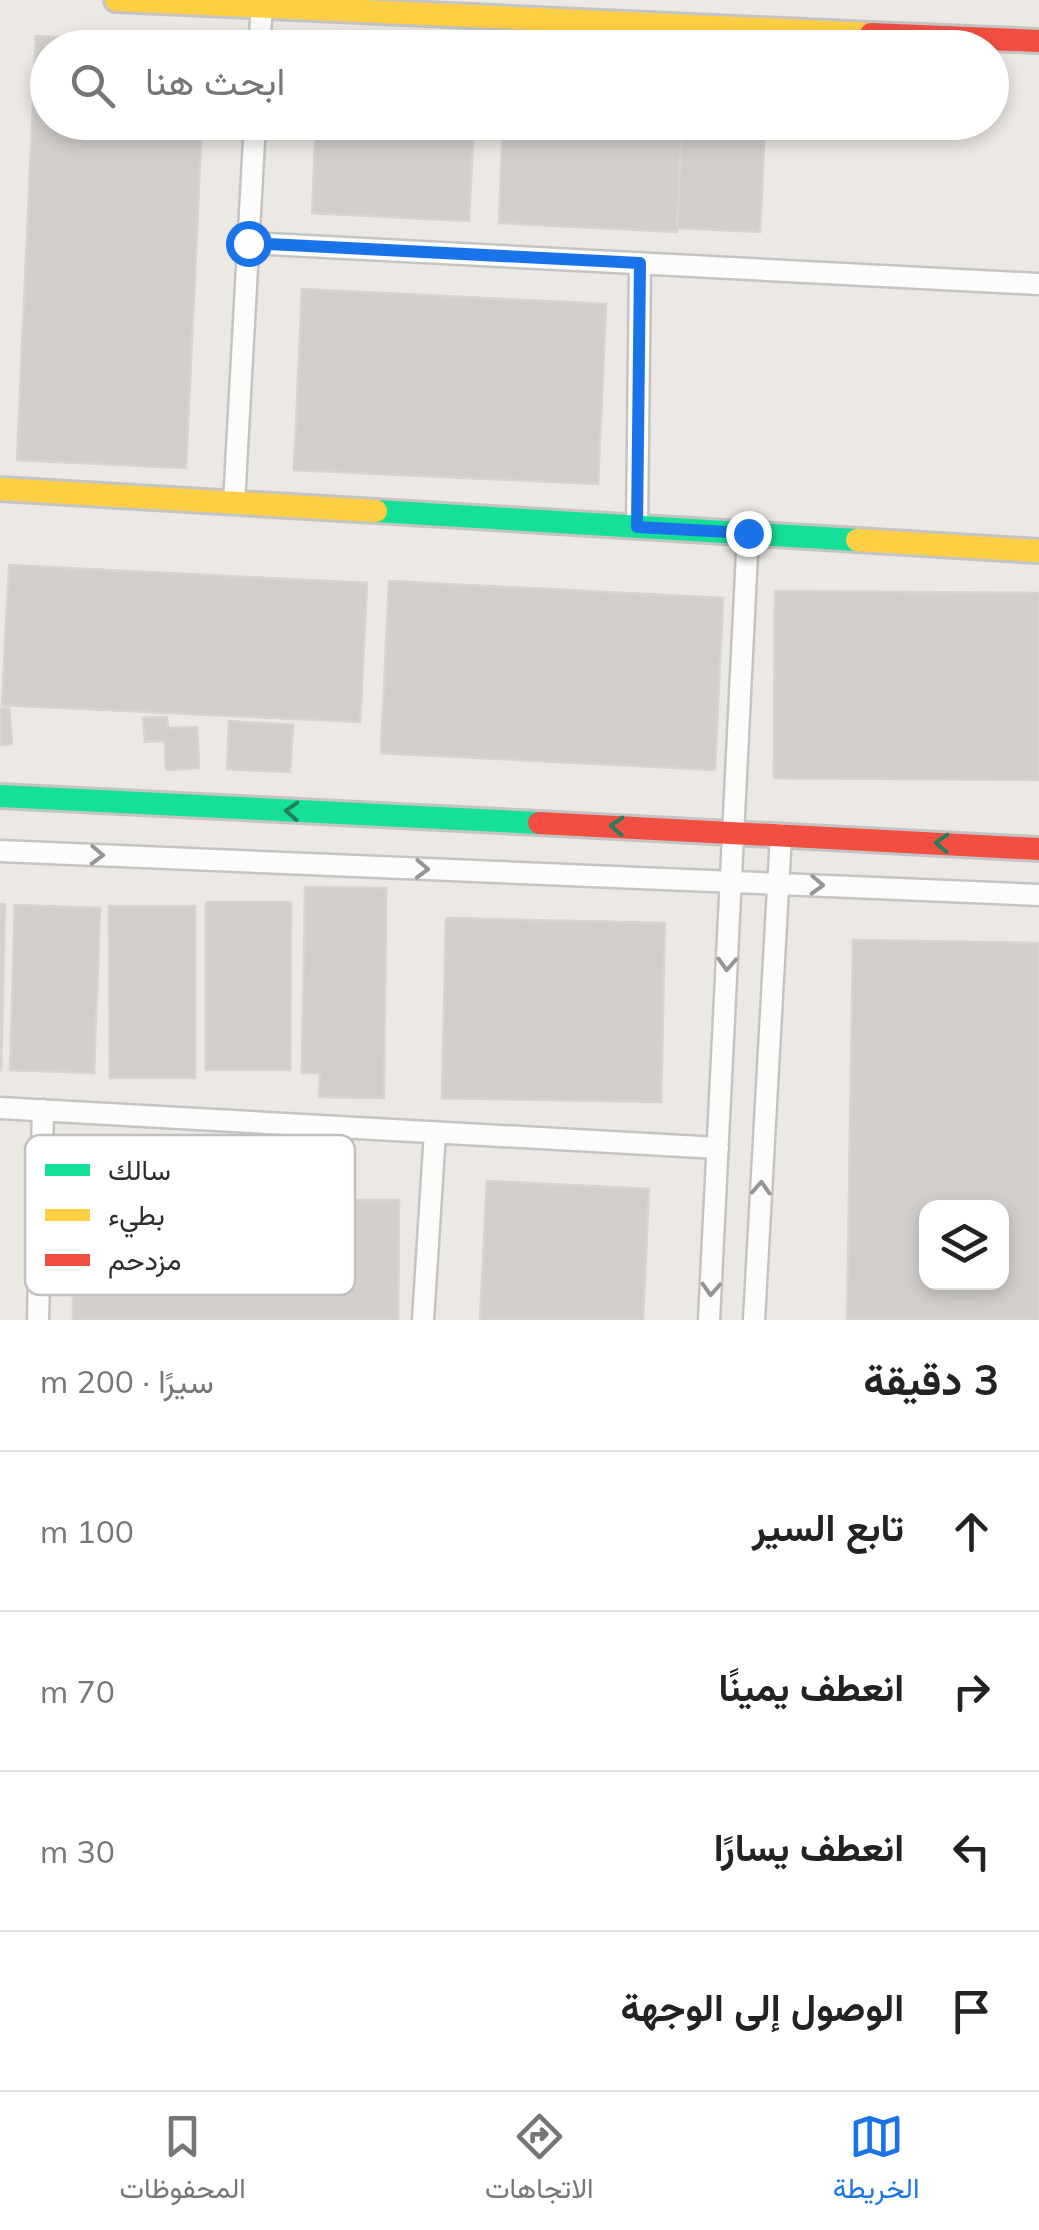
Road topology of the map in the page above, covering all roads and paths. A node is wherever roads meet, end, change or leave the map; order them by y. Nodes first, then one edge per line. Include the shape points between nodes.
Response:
1 (116, 0) edge
2 (262, 6) junction
3 (260, 30) edge
4 (795, 30) edge
5 (1009, 40) edge
6 (1039, 41) edge
7 (254, 140) edge
8 (248, 243) junction
9 (640, 263) junction
10 (1039, 284) edge
11 (0, 489) edge
12 (234, 503) junction
13 (637, 527) junction
14 (748, 533) junction
15 (1039, 551) edge
16 (0, 796) edge
17 (734, 832) junction
18 (781, 834) junction
19 (1039, 849) edge
20 (0, 851) edge
21 (731, 882) junction
22 (778, 884) junction
23 (1039, 895) edge
24 (0, 1108) edge
25 (43, 1110) junction
26 (435, 1132) junction
27 (42, 1135) edge
28 (718, 1148) junction
29 (39, 1295) edge
30 (38, 1320) edge
31 (423, 1320) edge
32 (709, 1320) edge
33 (754, 1320) edge

1 - 2 street
2 - 3 street
2 - 4 street
5 - 6 street
7 - 8 street
8 - 9 street
8 - 12 street
9 - 10 street
9 - 13 street
11 - 12 street
12 - 13 street
13 - 14 street
14 - 15 street
14 - 17 street
17 -> 16 street
17 - 18 street
17 - 21 street
19 -> 18 street
18 - 22 street
20 -> 21 street
21 - 22 street
21 -> 28 street
22 -> 23 street
33 -> 22 street
24 - 25 street
25 - 26 street
25 - 27 street
26 - 28 street
26 - 31 street
28 -> 32 street
29 - 30 street

